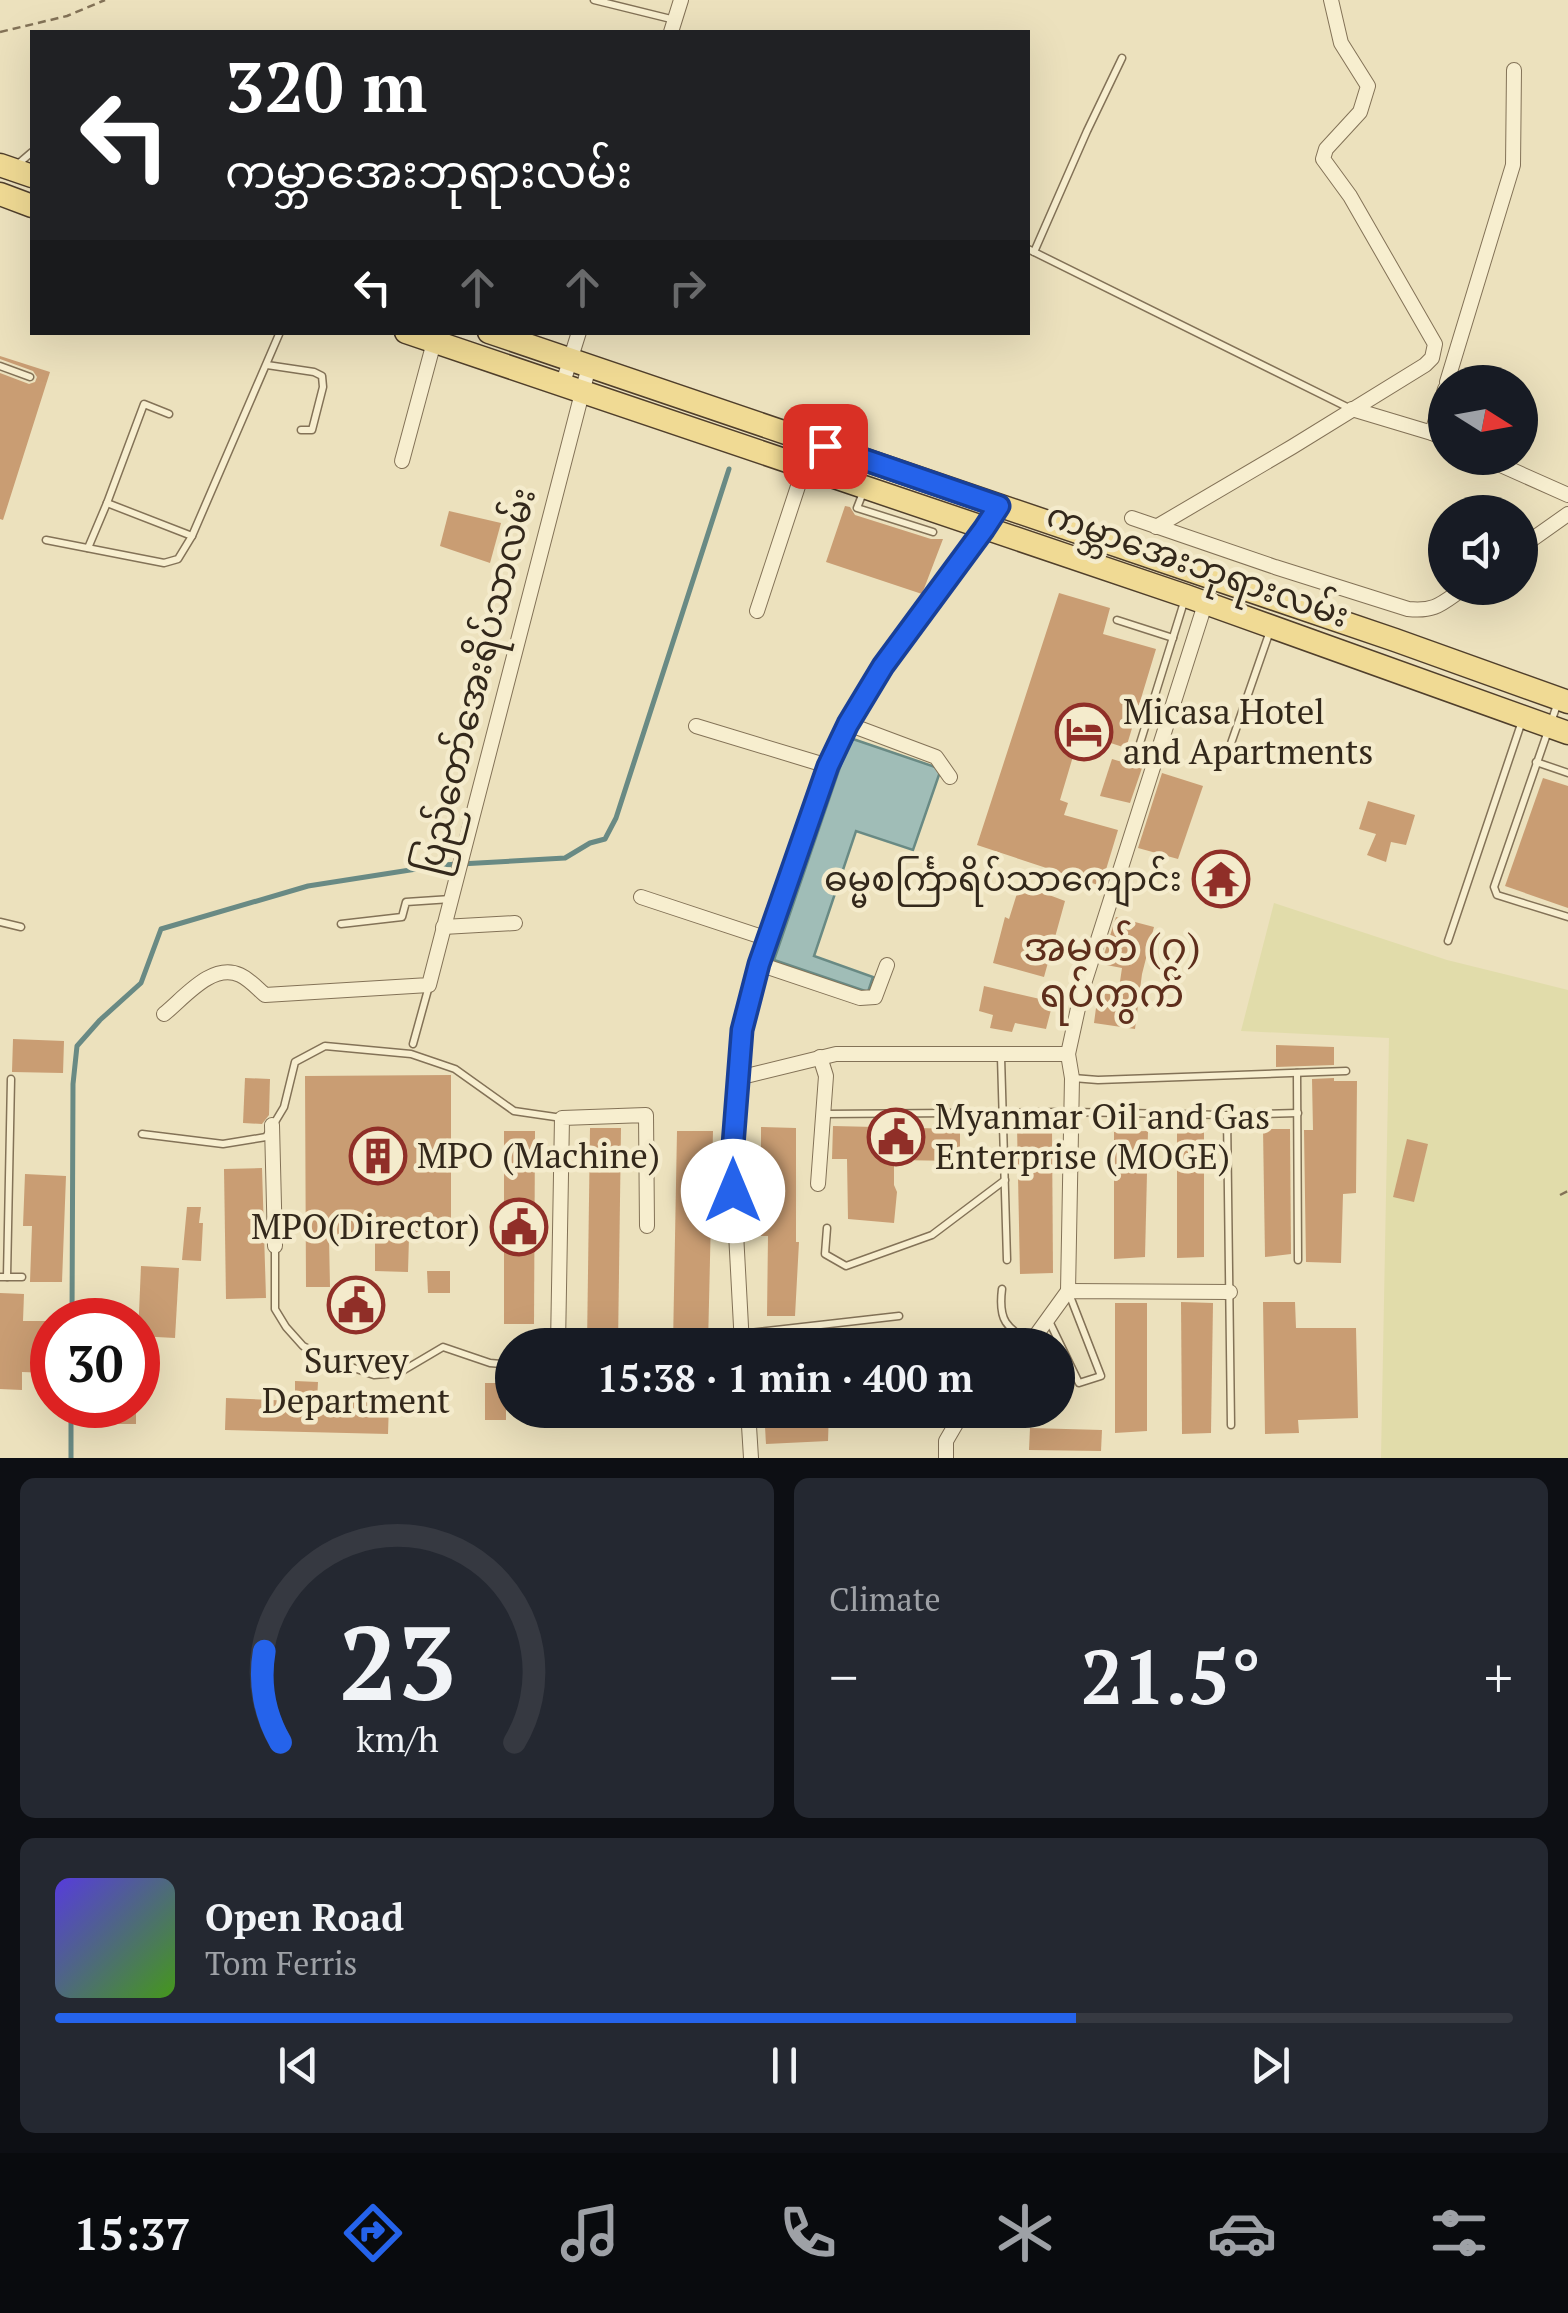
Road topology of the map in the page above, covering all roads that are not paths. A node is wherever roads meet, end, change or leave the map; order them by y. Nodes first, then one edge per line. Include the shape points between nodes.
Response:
1 (594, 0) edge
2 (681, 0) edge
3 (1331, 0) edge
4 (673, 26) edge
5 (1122, 58) dead end
6 (1514, 70) dead end
7 (30, 154) edge
8 (10, 176) edge
9 (30, 203) edge
10 (1031, 251) edge
11 (279, 335) edge
12 (414, 335) edge
13 (498, 335) edge
14 (579, 335) edge
15 (434, 342) junction
16 (580, 363) junction
17 (267, 365) junction
18 (1452, 365) edge
19 (0, 366) edge
20 (30, 377) dead end
21 (572, 389) junction
22 (1352, 409) junction
23 (169, 414) dead end
24 (300, 430) dead end
25 (1428, 433) edge
26 (402, 461) dead end
27 (804, 468) junction
28 (1522, 475) edge
29 (865, 489) junction
30 (1568, 496) edge
31 (107, 503) junction
32 (999, 506) junction
33 (1568, 514) edge
34 (1132, 518) dead end
35 (1156, 527) junction
36 (984, 529) junction
37 (932, 532) dead end
38 (1538, 535) edge
39 (192, 536) junction
40 (46, 540) dead end
41 (88, 548) junction
42 (1214, 578) junction
43 (1196, 600) junction
44 (1439, 605) edge
45 (757, 611) dead end
46 (1117, 620) dead end
47 (1272, 627) junction
48 (1174, 638) junction
49 (1534, 690) junction
50 (1564, 701) edge
51 (1524, 716) junction
52 (848, 724) junction
53 (696, 726) dead end
54 (1559, 730) edge
55 (1228, 752) dead end
56 (1155, 761) junction
57 (1536, 762) junction
58 (828, 766) junction
59 (1568, 773) edge
60 (950, 777) dead end
61 (641, 897) dead end
62 (450, 899) junction
63 (1568, 917) edge
64 (0, 922) edge
65 (516, 923) dead end
66 (341, 924) dead end
67 (22, 927) dead end
68 (443, 928) junction
69 (768, 938) junction
70 (1448, 940) dead end
71 (759, 964) junction
72 (887, 964) dead end
73 (429, 985) junction
74 (164, 1014) dead end
75 (413, 1044) dead end
76 (1068, 1054) junction
77 (1001, 1056) junction
78 (820, 1057) junction
79 (1346, 1071) dead end
80 (1297, 1074) junction
81 (738, 1078) junction
82 (1072, 1078) junction
83 (11, 1079) dead end
84 (1071, 1112) junction
85 (1004, 1113) junction
86 (822, 1114) junction
87 (1298, 1114) junction
88 (1227, 1115) junction
89 (562, 1118) junction
90 (272, 1125) junction
91 (142, 1134) dead end
92 (1005, 1180) junction
93 (818, 1184) dead end
94 (647, 1226) dead end
95 (827, 1228) dead end
96 (275, 1246) joint
97 (1007, 1260) dead end
98 (1298, 1260) dead end
99 (3, 1276) edge
100 (22, 1277) dead end
101 (1002, 1289) dead end
102 (1068, 1291) junction
103 (1230, 1292) junction
104 (899, 1316) dead end
105 (1049, 1320) junction
106 (558, 1328) edge
107 (740, 1328) edge
108 (817, 1328) edge
109 (1009, 1328) edge
110 (1043, 1328) edge
111 (495, 1363) edge
112 (1232, 1425) dead end
113 (749, 1428) edge
114 (954, 1428) edge
115 (751, 1458) edge
116 (946, 1458) edge

1 - 4 lane
2 - 4 street
3 - 22 street via 1341,43 1368,86 1360,112 1323,159 1434,344 1425,365
5 - 10 lane
6 - 18 street via 1513,165
7 - 8 lane
8 - 9 main road
10 - 22 lane
11 - 17 lane
12 - 15 main road, ကမ္ဘာအေးဘုရားလမ်း
13 - 16 main road, ကမ္ဘာအေးဘုရားလမ်း
14 - 16 street, ပြည်တော်အေးရိပ်သာလမ်း
15 - 21 main road, ကမ္ဘာအေးဘုရားလမ်း
15 - 26 street
16 - 21 street, ပြည်တော်အေးရိပ်သာလမ်း
16 - 32 main road, ကမ္ဘာအေးဘုရားလမ်း
17 - 24 lane via 322,376 312,430
17 - 39 lane
19 - 20 lane
21 - 27 main road, ကမ္ဘာအေးဘုရားလမ်း
21 - 62 street, ပြည်တော်အေးရိပ်သာလမ်း
22 - 25 street
22 - 35 street
23 - 31 lane via 144,404
27 - 29 main road, ကမ္ဘာအေးဘုရားလမ်း
27 - 45 street
28 - 30 street
29 - 36 main road, ကမ္ဘာအေးဘုရားလမ်း
29 - 37 lane via 856,508
31 - 39 lane
31 - 41 lane
32 - 36 street
32 - 42 main road, ကမ္ဘာအေးဘုရားလမ်း
33 - 38 street
34 - 35 street
35 - 44 street via 1408,609
36 - 43 main road, ကမ္ဘာအေးဘုရားလမ်း
36 - 52 street
39 - 41 lane via 178,559 164,562
40 - 41 lane
42 - 43 street
42 - 49 main road, ကမ္ဘာအေးဘုရားလမ်း
43 - 47 main road, ကမ္ဘာအေးဘုရားလမ်း
43 - 48 lane
43 - 56 street
46 - 48 lane
47 - 51 main road, ကမ္ဘာအေးဘုရားလမ်း
47 - 55 lane
48 - 56 lane via 1136,756
49 - 50 main road, ကမ္ဘာအေးဘုရားလမ်း
49 - 51 lane
50 - 54 lane
51 - 54 main road, ကမ္ဘာအေးဘုရားလမ်း
51 - 70 lane
52 - 58 street
52 - 60 street via 936,758
53 - 58 street
54 - 57 lane
56 - 76 street
57 - 59 lane
57 - 63 lane via 1494,887 1497,894
58 - 69 street
61 - 69 street
62 - 66 lane via 406,902 402,918
62 - 68 street, ပြည်တော်အေးရိပ်သာလမ်း
64 - 67 lane
65 - 68 street
68 - 73 street, ပြည်တော်အေးရိပ်သာလမ်း
69 - 71 street
71 - 72 street via 860,998 875,997
71 - 81 street
73 - 74 street via 266,995 241,975 225,972
73 - 75 lane
76 - 77 street
76 - 82 street
77 - 78 street
77 - 85 lane
78 - 81 street
78 - 86 street via 826,1076
79 - 80 lane
80 - 82 lane
80 - 87 lane
81 - 107 street via 732,1158
82 - 84 street
83 - 99 lane
84 - 85 lane
84 - 88 lane
84 - 102 street
85 - 86 lane
85 - 92 lane
86 - 93 street
87 - 88 lane
87 - 98 lane
88 - 103 lane
89 - 90 lane via 514,1111 455,1069 411,1054 325,1046 295,1062 284,1107
89 - 94 street via 646,1115
89 - 106 street
90 - 91 lane via 266,1136 223,1144
90 - 96 street
92 - 95 lane via 932,1235 846,1266 825,1254
92 - 97 lane
96 - 111 lane via 275,1309 303,1346 374,1375 399,1373 443,1347
99 - 100 lane
101 - 109 lane
102 - 103 street
102 - 105 street
102 - 105 lane via 1101,1376 1079,1382
103 - 112 lane
104 - 108 lane
105 - 110 street
113 - 115 street
114 - 116 street

